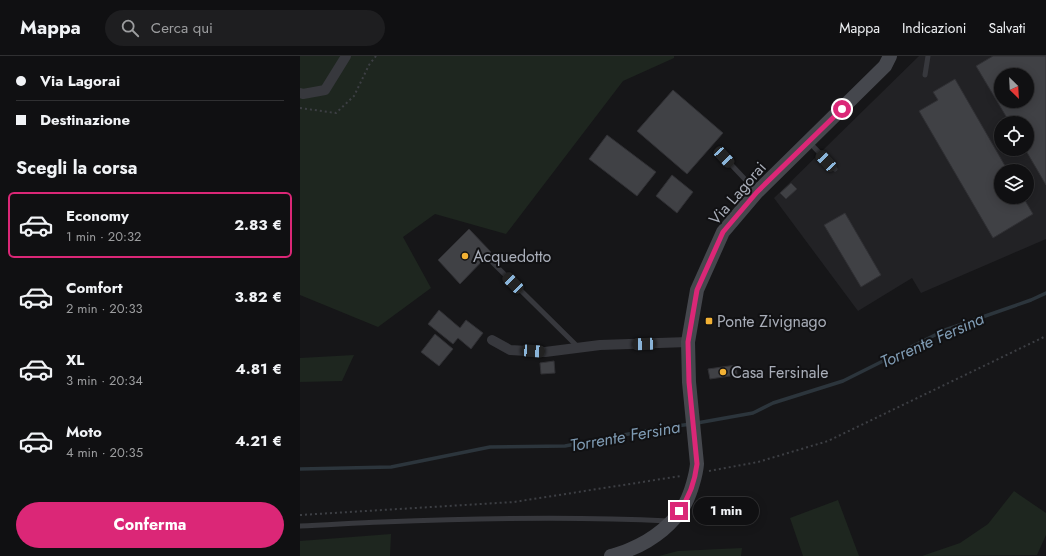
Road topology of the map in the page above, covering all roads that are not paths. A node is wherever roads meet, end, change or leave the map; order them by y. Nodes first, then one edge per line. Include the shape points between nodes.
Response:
1 (346, 56) edge
2 (898, 56) edge
3 (928, 56) edge
4 (888, 61) edge
5 (925, 75) dead end
6 (300, 94) edge
7 (809, 142) junction
8 (724, 157) dead end
9 (835, 170) dead end
10 (757, 192) junction
11 (491, 261) dead end
12 (492, 340) dead end
13 (688, 342) junction
14 (579, 348) junction
15 (672, 521) junction
16 (300, 526) edge
17 (611, 556) edge

1 - 6 street via 325,90
2 - 4 street, Via Lagorai
3 - 5 lane
4 - 7 main road, Via Lagorai
7 - 9 lane
7 - 10 main road, Via Lagorai
8 - 10 lane
10 - 13 main road, Via Lagorai via 723,232 697,290
11 - 14 lane
12 - 14 street via 510,350 544,352
13 - 14 street
13 - 15 main road, Via Lagorai via 697,468 686,502
15 - 16 lane via 513,518
15 - 17 main road via 652,538 631,550

